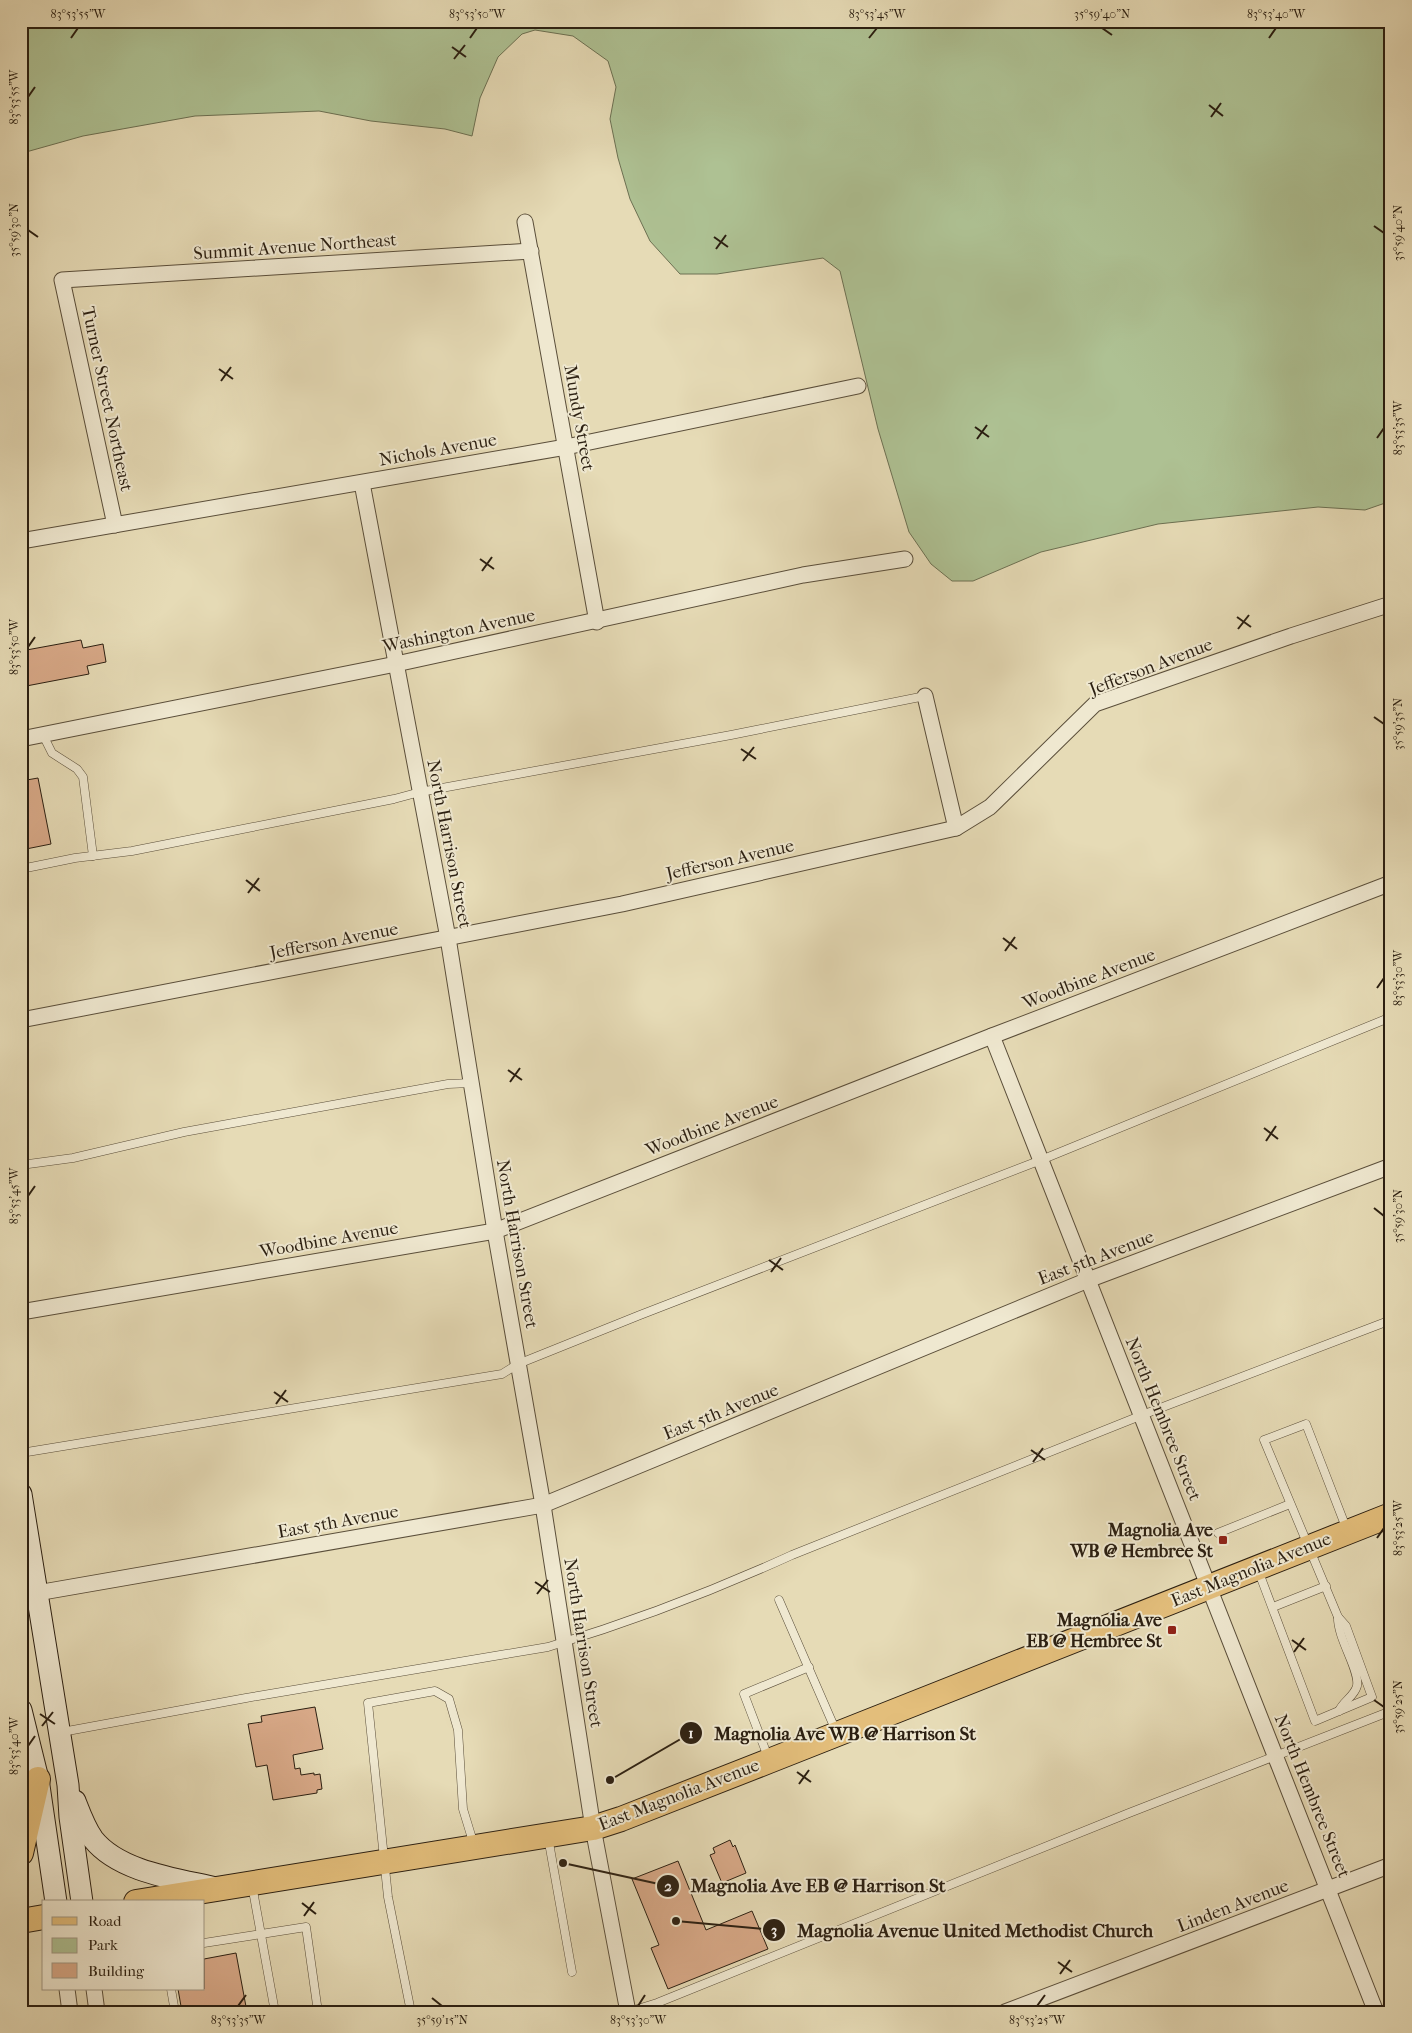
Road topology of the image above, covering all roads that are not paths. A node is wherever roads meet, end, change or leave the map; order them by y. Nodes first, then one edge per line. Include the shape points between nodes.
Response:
1 (525, 222) dead end
2 (530, 251) junction
3 (62, 280) joint
4 (858, 386) dead end
5 (566, 447) junction
6 (362, 483) junction
7 (115, 525) junction
8 (21, 541) edge
9 (905, 559) dead end
10 (1391, 604) edge
11 (596, 622) junction
12 (396, 664) junction
13 (925, 696) joint
14 (43, 735) junction
15 (21, 739) edge
16 (420, 792) junction
17 (956, 828) junction
18 (93, 856) junction
19 (21, 869) edge
20 (1391, 883) edge
21 (448, 938) junction
22 (1391, 1017) edge
23 (21, 1020) edge
24 (992, 1036) junction
25 (471, 1082) junction
26 (1041, 1160) junction
27 (21, 1165) edge
28 (1391, 1166) edge
29 (495, 1231) junction
30 (1088, 1280) junction
31 (21, 1312) edge
32 (1391, 1320) edge
33 (518, 1364) junction
34 (1142, 1416) junction
35 (21, 1453) edge
36 (21, 1494) edge
37 (1290, 1504) junction
38 (543, 1505) junction
39 (1391, 1515) edge
40 (1348, 1532) junction
41 (1218, 1533) dead end
42 (1308, 1549) junction
43 (1257, 1569) junction
44 (1326, 1586) junction
45 (1209, 1587) junction
46 (38, 1593) junction
47 (779, 1600) dead end
48 (1273, 1607) junction
49 (1338, 1617) junction
50 (564, 1642) junction
51 (809, 1667) junction
52 (21, 1710) edge
53 (1339, 1711) junction
54 (1391, 1711) edge
55 (60, 1732) junction
56 (838, 1734) junction
57 (24, 1735) edge
58 (1276, 1756) junction
59 (769, 1761) junction
60 (33, 1767) junction
61 (68, 1785) junction
62 (594, 1828) junction
63 (548, 1835) junction
64 (475, 1847) junction
65 (21, 1853) edge
66 (384, 1862) junction
67 (1391, 1865) edge
68 (252, 1883) junction
69 (218, 1888) junction
70 (1329, 1890) junction
71 (56, 1900) edge
72 (82, 1900) edge
73 (162, 1900) edge
74 (42, 1917) edge
75 (21, 1920) edge
76 (261, 1933) junction
77 (205, 1943) edge
78 (572, 1972) dead end
79 (66, 1990) edge
80 (94, 1990) edge
81 (171, 1990) edge
82 (1391, 2010) edge
83 (70, 2012) edge
84 (96, 2012) edge
85 (175, 2012) edge
86 (275, 2012) edge
87 (318, 2012) edge
88 (411, 2012) edge
89 (628, 2012) edge
90 (1005, 2012) edge
91 (1376, 2012) edge
92 (1387, 2012) edge

1 - 2 street, Mundy Street
2 - 3 street, Summit Avenue Northeast
2 - 5 street, Mundy Street
3 - 7 street, Turner Street Northeast
4 - 5 street, Nichols Avenue
5 - 6 street, Nichols Avenue
5 - 11 street, Mundy Street
6 - 7 street, Nichols Avenue
6 - 12 street, North Harrison Street
7 - 8 street, Nichols Avenue
9 - 11 street, Washington Avenue via 803,575
10 - 17 street, Jefferson Avenue via 1095,704 990,807
11 - 12 street, Washington Avenue
12 - 14 street, Washington Avenue
12 - 16 street, North Harrison Street
13 - 16 lane
13 - 17 street
14 - 15 street, Washington Avenue
14 - 18 lane via 52,753 77,769 83,777
16 - 18 lane via 132,851
16 - 21 street, North Harrison Street
17 - 21 street, Jefferson Avenue via 622,904
18 - 19 lane
20 - 24 street, Woodbine Avenue
21 - 23 street, Jefferson Avenue
21 - 25 street, North Harrison Street
22 - 26 lane
24 - 26 street, North Hembree Street
24 - 29 street, Woodbine Avenue
25 - 27 lane via 184,1132 73,1158
25 - 29 street, North Harrison Street
26 - 30 street, North Hembree Street
26 - 33 lane
28 - 30 street, East 5th Avenue
29 - 31 street, Woodbine Avenue
29 - 33 street, North Harrison Street
30 - 34 street, North Hembree Street
30 - 38 street, East 5th Avenue
32 - 34 lane
33 - 35 lane via 502,1374
33 - 38 street, North Harrison Street
34 - 45 street, North Hembree Street
34 - 50 lane via 792,1554 749,1575 596,1634
36 - 46 main road
37 - 40 lane via 1264,1440 1306,1424
37 - 41 lane
37 - 42 lane
38 - 46 street, East 5th Avenue
38 - 50 street, North Harrison Street
39 - 40 main road, East Magnolia Avenue
40 - 42 main road, East Magnolia Avenue
42 - 43 main road, East Magnolia Avenue
42 - 44 lane
43 - 45 main road, East Magnolia Avenue
43 - 48 lane
44 - 48 lane
44 - 49 lane
45 - 56 main road, East Magnolia Avenue
45 - 58 street, North Hembree Street
46 - 55 main road
47 - 51 lane
48 - 53 lane via 1315,1721
49 - 53 lane via 1338,1628 1357,1685
49 - 53 lane via 1346,1626 1372,1697
50 - 55 lane
50 - 62 street, North Harrison Street
51 - 56 lane
51 - 59 lane via 744,1694
52 - 57 main road
54 - 58 lane
55 - 61 main road
56 - 59 main road, East Magnolia Avenue
57 - 60 main road
58 - 70 street, North Hembree Street
58 - 89 lane
59 - 62 main road, East Magnolia Avenue
60 - 65 main road
60 - 71 main road
61 - 69 main road via 89,1832 105,1852 158,1875
61 - 72 main road
62 - 63 main road, East Magnolia Avenue
62 - 89 street, North Harrison Street
63 - 64 main road, East Magnolia Avenue
63 - 78 lane
64 - 66 main road, East Magnolia Avenue
64 - 66 lane via 463,1809 458,1730 450,1699 435,1691 368,1703
66 - 68 main road, East Magnolia Avenue
66 - 88 lane
67 - 70 street, Linden Avenue
68 - 69 main road, East Magnolia Avenue
68 - 76 lane
69 - 73 main road, East Magnolia Avenue
70 - 90 street, Linden Avenue
70 - 91 street, North Hembree Street
74 - 75 main road
76 - 77 lane
76 - 86 lane
76 - 87 lane via 306,1927
79 - 83 street
80 - 84 street
81 - 85 lane
82 - 92 lane

